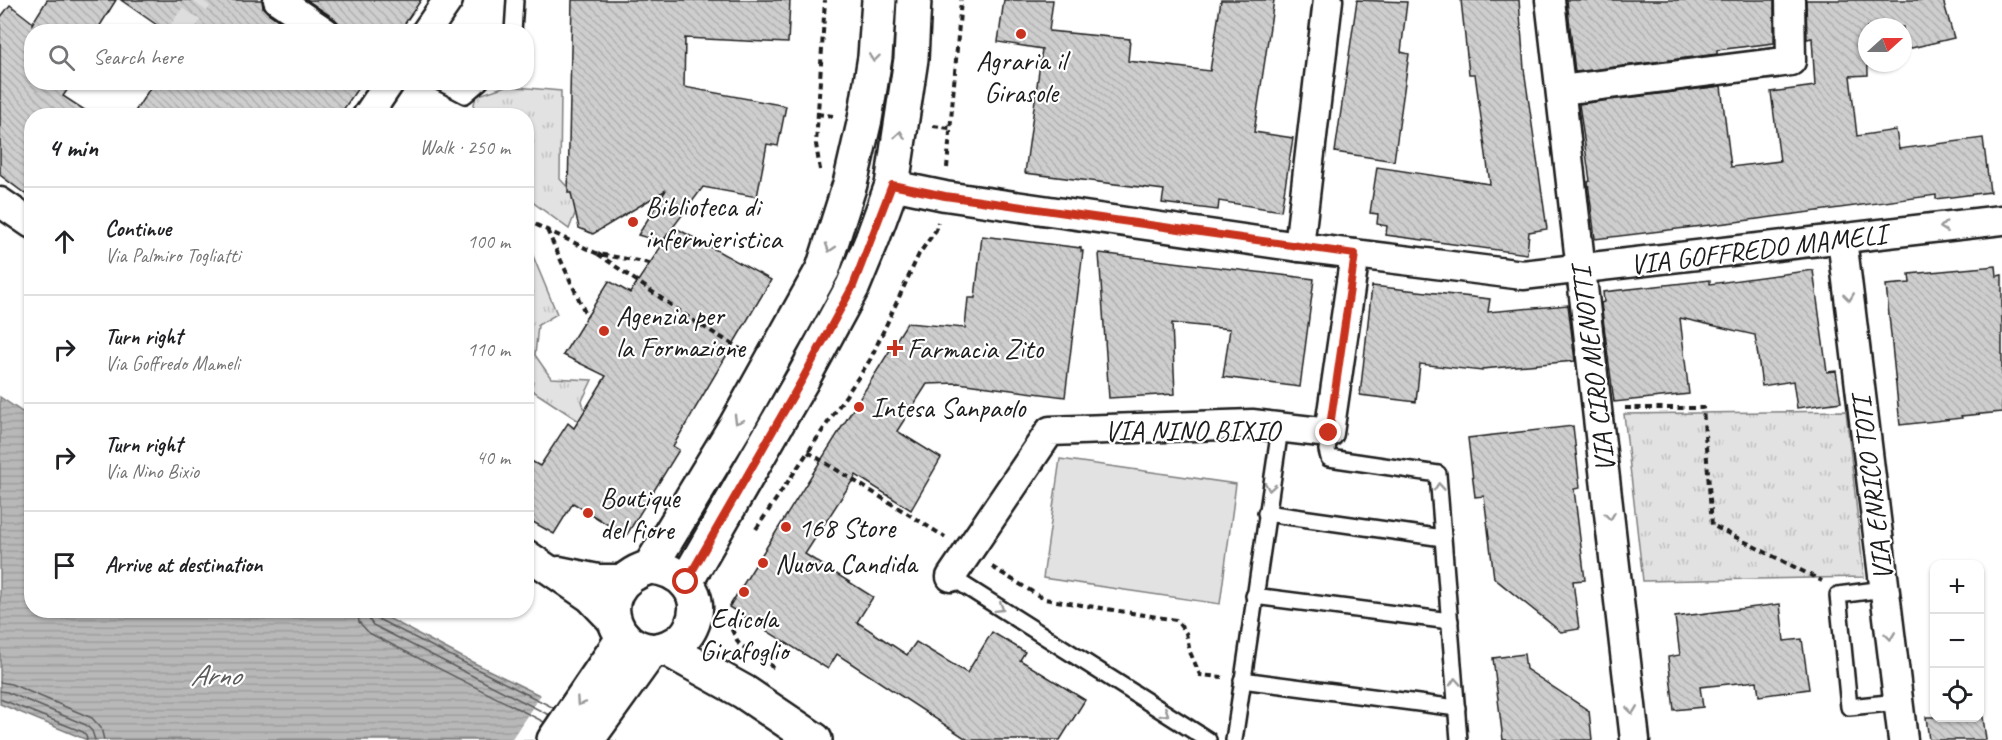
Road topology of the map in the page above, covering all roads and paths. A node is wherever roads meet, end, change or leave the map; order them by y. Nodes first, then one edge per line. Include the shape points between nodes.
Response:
1 (278, 0) edge
2 (448, 0) edge
3 (515, 0) edge
4 (825, 0) edge
5 (879, 0) edge
6 (914, 0) edge
7 (1328, 0) edge
8 (1550, 0) edge
9 (1790, 0) edge
10 (313, 24) edge
11 (432, 24) edge
12 (514, 24) edge
13 (385, 90) edge
14 (457, 90) edge
15 (470, 90) edge
16 (1561, 90) junction
17 (372, 108) edge
18 (820, 176) dead end
19 (892, 185) junction
20 (0, 202) edge
21 (24, 218) edge
22 (2002, 220) edge
23 (534, 224) edge
24 (547, 230) junction
25 (1842, 239) junction
26 (1299, 247) junction
27 (598, 254) junction
28 (1355, 254) junction
29 (650, 263) dead end
30 (1582, 270) junction
31 (587, 317) dead end
32 (769, 366) junction
33 (1598, 408) junction
34 (1280, 429) junction
35 (1329, 433) junction
36 (808, 452) dead end
37 (1266, 513) junction
38 (1443, 538) junction
39 (969, 552) junction
40 (535, 560) edge
41 (637, 573) junction
42 (951, 577) joint
43 (686, 582) junction
44 (1884, 589) junction
45 (1838, 595) junction
46 (1254, 596) junction
47 (1450, 621) junction
48 (693, 622) junction
49 (639, 640) junction
50 (618, 672) junction
51 (1242, 680) junction
52 (744, 692) junction
53 (1898, 702) junction
54 (1457, 708) junction
55 (554, 740) edge
56 (587, 740) edge
57 (815, 740) edge
58 (1208, 740) edge
59 (1234, 740) edge
60 (1459, 740) edge
61 (1635, 740) edge
62 (1903, 740) edge

1 - 10 street
2 - 11 street
3 - 12 lane
4 - 18 path via 816,144
5 -> 32 main road via 867,109 850,184 823,269
19 -> 6 main road via 911,59
7 - 26 street
8 - 16 street, VIA CIRO MENOTTI
9 - 16 street via 1791,61
13 - 17 street
14 - 15 lane via 465,94
16 - 30 street, VIA CIRO MENOTTI
19 - 26 street, VIA GOFFREDO MAMELI via 957,198
19 - 43 main road via 853,286
20 - 21 street
22 -> 25 street, VIA GOFFREDO MAMELI
23 - 24 path
24 - 27 path
24 - 31 path
25 - 30 street, VIA GOFFREDO MAMELI
25 -> 44 street, VIA ENRICO TOTI
26 - 28 street, VIA GOFFREDO MAMELI
27 - 29 path
27 - 32 path via 694,321
28 - 30 street, VIA GOFFREDO MAMELI via 1523,276
28 - 35 street
30 - 33 street, VIA CIRO MENOTTI
32 -> 41 main road via 736,425
33 - 45 path via 1703,408 1712,525 1823,581
33 -> 61 street, VIA CIRO MENOTTI
34 - 35 street, VIA NINO BIXIO
34 -> 37 lane
34 - 39 street, VIA NINO BIXIO via 1252,424 1050,430
38 -> 35 lane via 1438,474 1329,458
36 - 39 path
37 - 38 lane
37 - 46 lane
38 - 47 lane
39 - 42 street, VIA NINO BIXIO
39 - 51 path via 1044,599 1176,621 1186,633 1200,675
40 - 41 street via 573,575 598,579
40 - 49 street via 590,598
41 - 43 main road via 663,568
41 - 49 main road via 618,588 613,612
42 -> 58 lane
43 - 48 main road via 696,608
44 - 45 lane
44 -> 53 street, VIA ENRICO TOTI
45 - 53 lane via 1849,707
46 - 47 lane
46 - 51 lane
54 -> 47 lane
48 - 49 main road via 679,643
48 - 52 main road via 726,673
49 - 50 main road
49 - 52 main road
50 -> 55 main road
50 - 56 main road
51 - 54 lane
51 - 59 lane
52 - 57 main road
53 - 62 street, VIA ENRICO TOTI
54 - 60 lane

